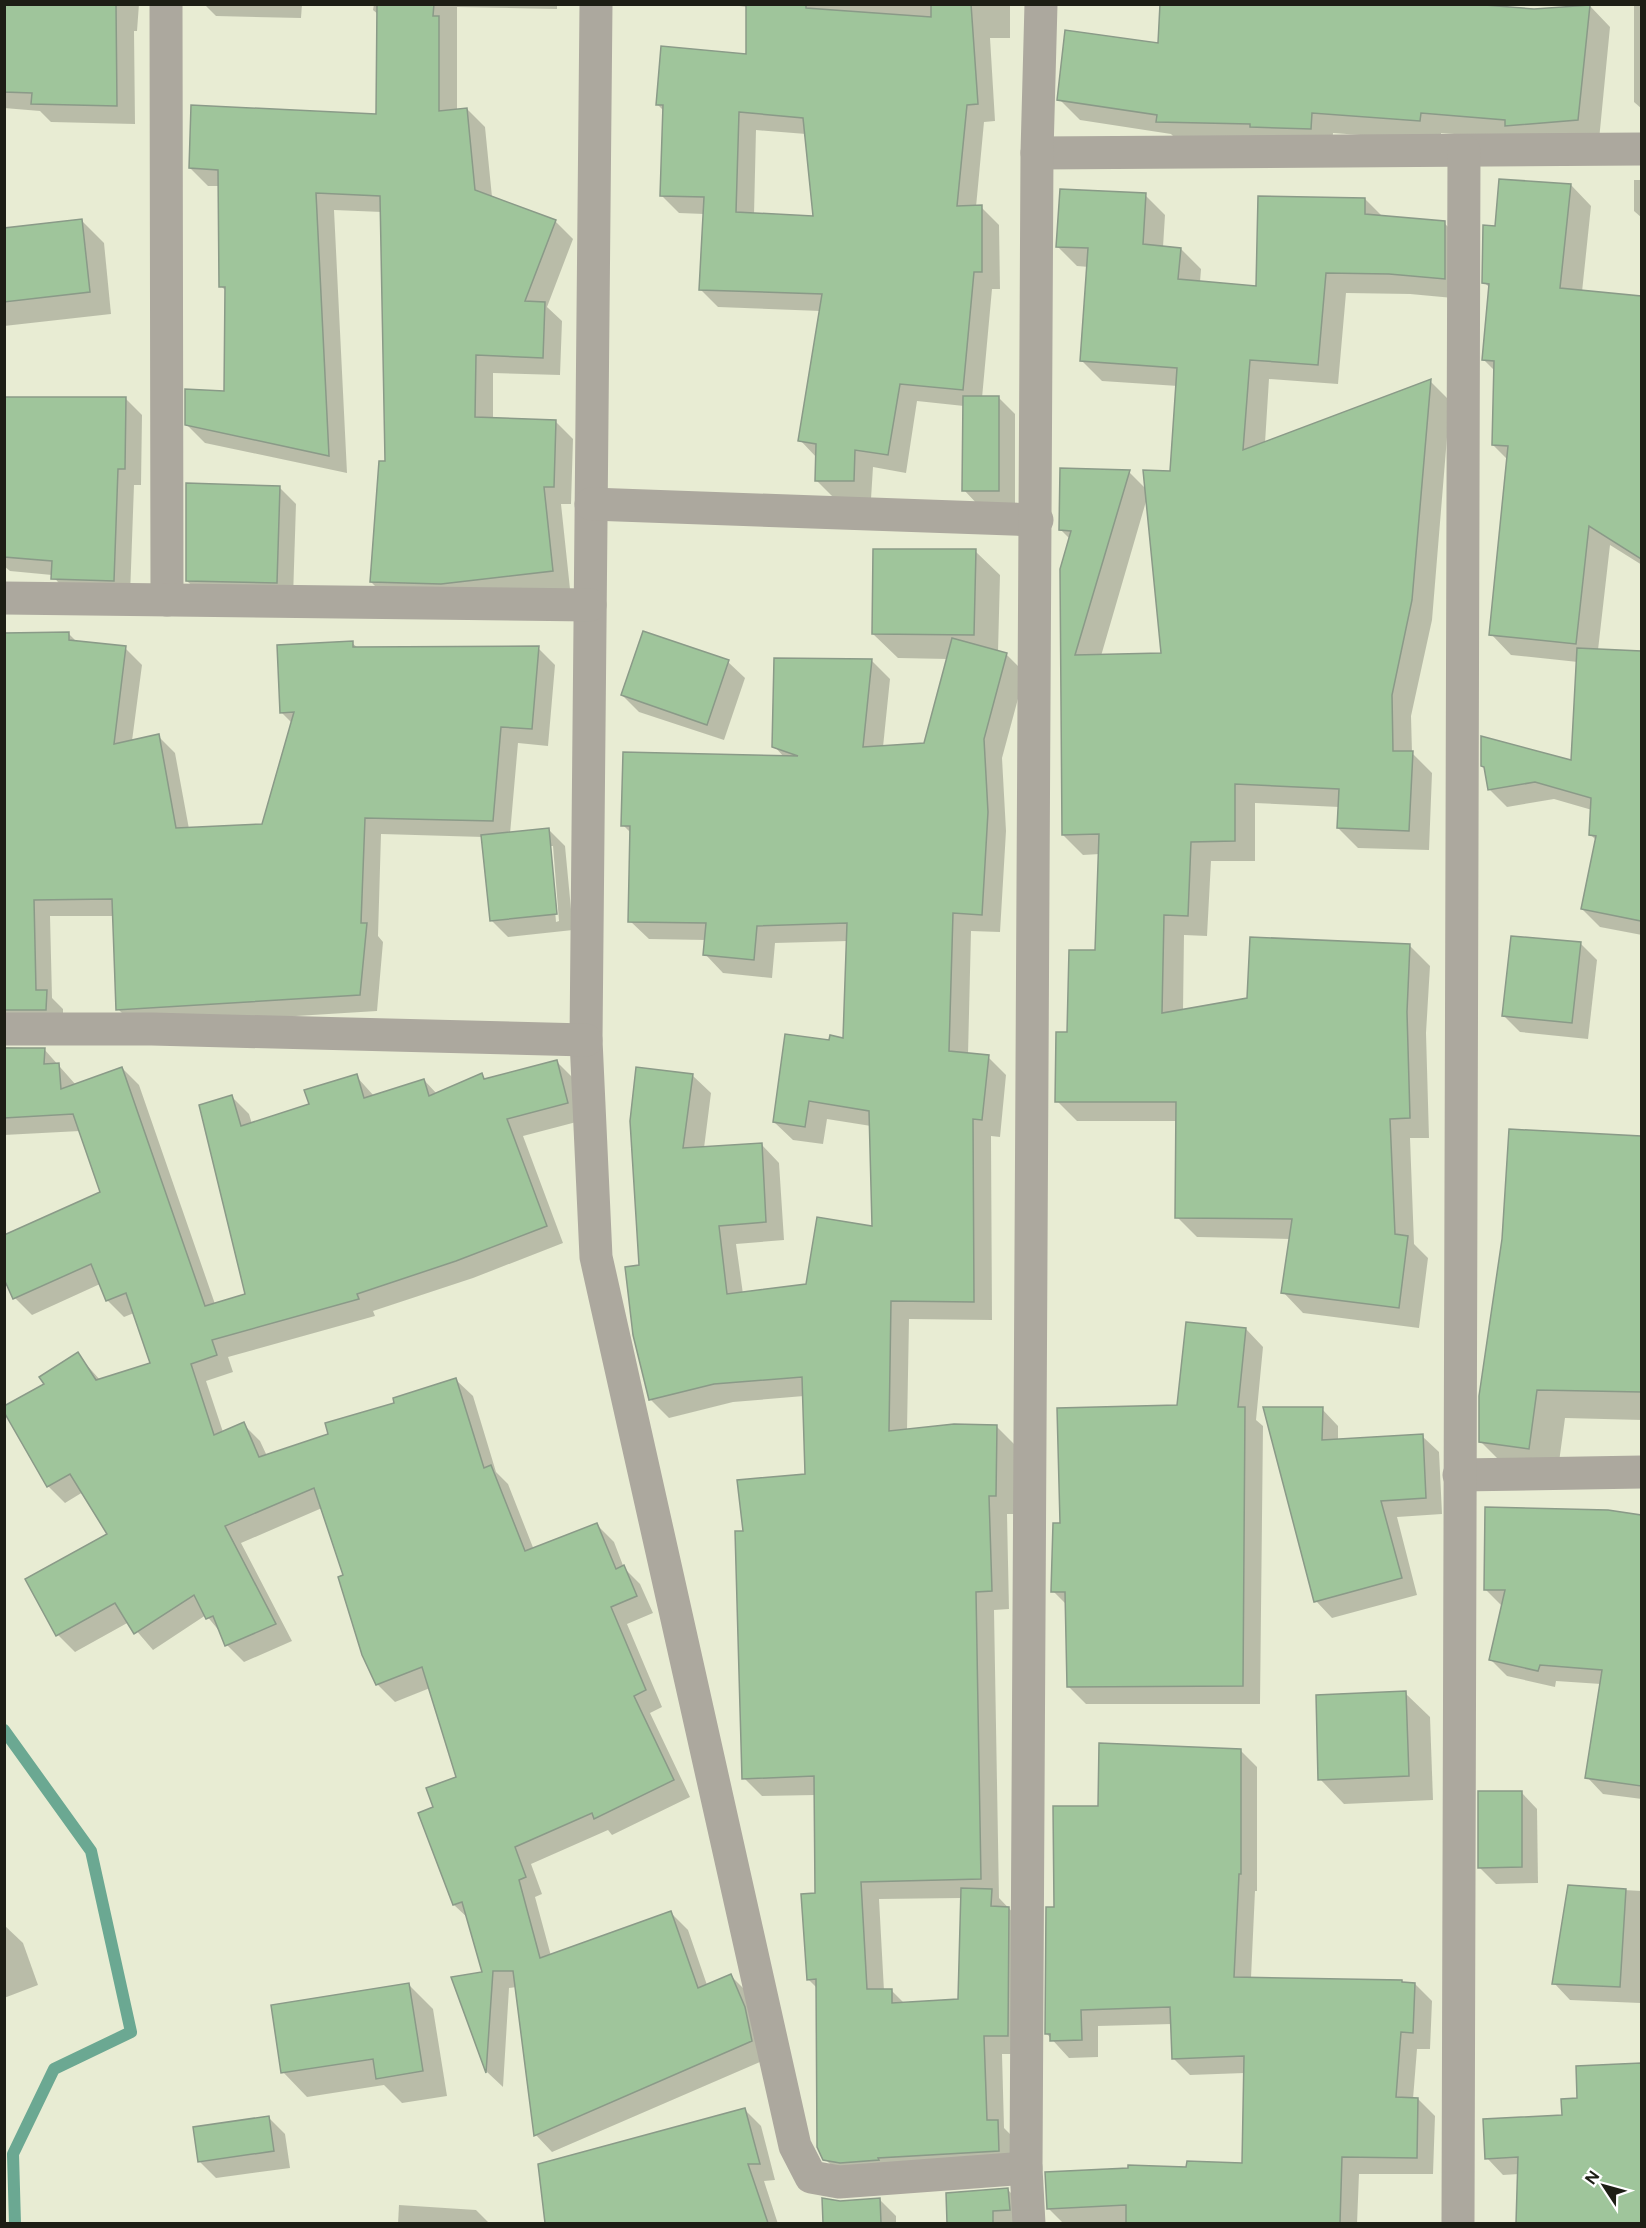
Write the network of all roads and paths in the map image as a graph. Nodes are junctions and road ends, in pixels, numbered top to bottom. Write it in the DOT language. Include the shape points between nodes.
graph roads {
  1 [pos="166,4"];
  2 [pos="596,4"];
  3 [pos="1041,4"];
  4 [pos="1641,149"];
  5 [pos="1464,151"];
  6 [pos="1038,153"];
  7 [pos="591,504"];
  8 [pos="1037,520"];
  9 [pos="4,598"];
  10 [pos="167,600"];
  11 [pos="590,605"];
  12 [pos="4,1029"];
  13 [pos="586,1040"];
  14 [pos="1641,1473"];
  15 [pos="1459,1474"];
  16 [pos="1026,2168"];
  17 [pos="1029,2223"];
  18 [pos="1458,2223"];
  1 -- 10 [label="street"];
  2 -- 7 [label="street"];
  3 -- 6 [label="street"];
  4 -- 5 [label="street"];
  5 -- 6 [label="street"];
  5 -- 15 [label="street"];
  6 -- 8 [label="street"];
  7 -- 8 [label="street"];
  7 -- 11 [label="street"];
  8 -- 16 [label="street"];
  9 -- 10 [label="street"];
  10 -- 11 [label="street"];
  11 -- 13 [label="street"];
  12 -- 13 [label="street"];
  13 -- 16 [label="street" via="596,1257 795,2146 811,2177 839,2182"];
  14 -- 15 [label="street"];
  15 -- 18 [label="street"];
  16 -- 17 [label="street"];
}
